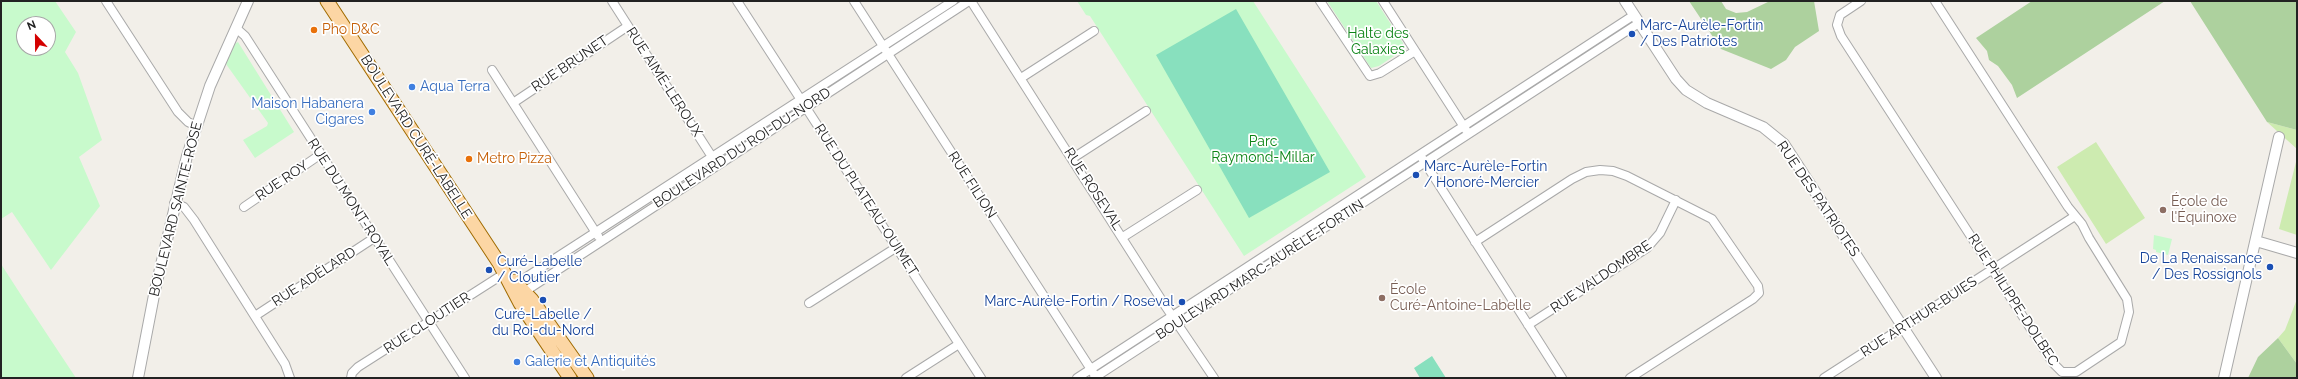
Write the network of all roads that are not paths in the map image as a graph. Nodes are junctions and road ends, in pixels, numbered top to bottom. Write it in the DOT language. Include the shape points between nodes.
graph roads {
  1 [pos="106,1"];
  2 [pos="248,1"];
  3 [pos="612,1"];
  4 [pos="737,1"];
  5 [pos="854,1"];
  6 [pos="953,1"];
  7 [pos="970,1"];
  8 [pos="1320,1"];
  9 [pos="1383,1"];
  10 [pos="1625,1"];
  11 [pos="1861,1"];
  12 [pos="1935,1"];
  13 [pos="329,2"];
  14 [pos="1636,19"];
  15 [pos="628,26"];
  16 [pos="236,28"];
  17 [pos="1094,31"];
  18 [pos="883,46"];
  19 [pos="1415,51"];
  20 [pos="888,54"];
  21 [pos="492,70"];
  22 [pos="1022,78"];
  23 [pos="801,99"];
  24 [pos="513,102"];
  25 [pos="805,106"];
  26 [pos="1146,111"];
  27 [pos="1464,125"];
  28 [pos="196,126"];
  29 [pos="1469,134"];
  30 [pos="2279,137"];
  31 [pos="321,154"];
  32 [pos="1419,154"];
  33 [pos="1073,158"];
  34 [pos="715,160"];
  35 [pos="1425,162"];
  36 [pos="1197,190"];
  37 [pos="1676,200"];
  38 [pos="174,203"];
  39 [pos="244,207"];
  40 [pos="2075,216"];
  41 [pos="596,232"];
  42 [pos="1123,237"];
  43 [pos="374,238"];
  44 [pos="601,240"];
  45 [pos="2256,241"];
  46 [pos="1474,242"];
  47 [pos="897,247"];
  48 [pos="2297,252"];
  49 [pos="1992,270"];
  50 [pos="505,273"];
  51 [pos="518,290"];
  52 [pos="810,303"];
  53 [pos="1174,315"];
  54 [pos="254,316"];
  55 [pos="428,322"];
  56 [pos="1179,323"];
  57 [pos="1528,325"];
  58 [pos="1902,328"];
  59 [pos="959,344"];
  60 [pos="1091,369"];
  61 [pos="351,376"];
  62 [pos="138,378"];
  63 [pos="290,378"];
  64 [pos="465,378"];
  65 [pos="570,378"];
  66 [pos="587,378"];
  67 [pos="906,378"];
  68 [pos="981,378"];
  69 [pos="1078,378"];
  70 [pos="1095,378"];
  71 [pos="1214,378"];
  72 [pos="1562,378"];
  73 [pos="1630,378"];
  74 [pos="1824,378"];
  75 [pos="1936,378"];
  76 [pos="2224,378"];
  1 -- 28 [label="street" via="178,112"];
  2 -- 16 [label="street, BOULEVARD SAINTE-ROSE"];
  3 -- 15 [label="street, RUE AIMÉ-LEROUX"];
  4 -- 23 [label="street, RUE DU PLATEAU-OUIMET"];
  5 -- 18 [label="street, RUE FILION"];
  6 -- 18 [label="street, BOULEVARD DU ROI-DU-NORD"];
  7 -- 20 [label="street, BOULEVARD DU ROI-DU-NORD"];
  7 -- 22 [label="street, RUE ROSEVAL"];
  8 -- 19 [label="street" via="1370,76 1380,73"];
  9 -- 19 [label="street"];
  10 -- 14 [label="street, RUE DES PATRIOTES"];
  11 -- 49 [label="street, RUE PHILIPPE-DOLBEC" via="1840,15 1837,22 1839,33"];
  12 -- 40 [label="street, RUE PHILIPPE-DOLBEC"];
  13 -- 50 [label="main road, BOULEVARD CURÉ-LABELLE"];
  14 -- 27 [label="street, BOULEVARD MARC-AURÈLE-FORTIN"];
  14 -- 29 [label="street, BOULEVARD MARC-AURÈLE-FORTIN"];
  14 -- 58 [label="street, RUE DES PATRIOTES" via="1686,90 1720,109 1763,127 1784,144"];
  15 -- 24 [label="street, RUE BRUNET"];
  15 -- 34 [label="street, RUE AIMÉ-LEROUX"];
  16 -- 28 [label="street, BOULEVARD SAINTE-ROSE"];
  16 -- 31 [label="street, RUE DU MONT-ROYAL" via="242,32"];
  17 -- 22 [label="street"];
  18 -- 20 [label="street, RUE FILION"];
  18 -- 23 [label="street, BOULEVARD DU ROI-DU-NORD"];
  19 -- 27 [label="street"];
  20 -- 25 [label="street, BOULEVARD DU ROI-DU-NORD"];
  20 -- 60 [label="street, RUE FILION"];
  21 -- 24 [label="street"];
  22 -- 33 [label="street, RUE ROSEVAL"];
  23 -- 25 [label="street, RUE DU PLATEAU-OUIMET"];
  23 -- 34 [label="street, BOULEVARD DU ROI-DU-NORD"];
  24 -- 41 [label="street"];
  25 -- 34 [label="street, BOULEVARD DU ROI-DU-NORD"];
  25 -- 47 [label="street, RUE DU PLATEAU-OUIMET"];
  26 -- 33 [label="street"];
  27 -- 29 [label="street"];
  27 -- 32 [label="street, BOULEVARD MARC-AURÈLE-FORTIN"];
  28 -- 38 [label="street, BOULEVARD SAINTE-ROSE"];
  29 -- 35 [label="street, BOULEVARD MARC-AURÈLE-FORTIN"];
  30 -- 45 [label="street"];
  31 -- 39 [label="street, RUE ROY"];
  31 -- 43 [label="street, RUE DU MONT-ROYAL"];
  32 -- 35 [label="street"];
  32 -- 53 [label="street, BOULEVARD MARC-AURÈLE-FORTIN"];
  33 -- 42 [label="street, RUE ROSEVAL"];
  34 -- 41 [label="street, BOULEVARD DU ROI-DU-NORD"];
  34 -- 44 [label="street, BOULEVARD DU ROI-DU-NORD"];
  35 -- 46 [label="street"];
  35 -- 56 [label="street, BOULEVARD MARC-AURÈLE-FORTIN"];
  36 -- 42 [label="street"];
  37 -- 46 [label="street" via="1617,173 1604,170 1590,171 1572,179"];
  37 -- 57 [label="street, RUE VALDOMBRE" via="1660,233 1647,248"];
  37 -- 73 [label="street" via="1705,214 1717,224 1759,291 1753,299"];
  38 -- 54 [label="street" via="188,212"];
  38 -- 62 [label="street, BOULEVARD SAINTE-ROSE" via="154,290"];
  40 -- 49 [label="street, RUE ARTHUR-BUIES"];
  40 -- 49 [label="street, RUE PHILIPPE-DOLBEC" via="2126,296 2129,309 2121,342 2082,369 2069,373 2057,369"];
  41 -- 44 [label="street"];
  41 -- 51 [label="street, BOULEVARD DU ROI-DU-NORD"];
  42 -- 53 [label="street, RUE ROSEVAL" via="1166,307"];
  43 -- 54 [label="street, RUE ADÉLARD"];
  43 -- 55 [label="street, RUE DU MONT-ROYAL"];
  44 -- 51 [label="street, BOULEVARD DU ROI-DU-NORD"];
  45 -- 48 [label="street"];
  45 -- 76 [label="street"];
  46 -- 57 [label="street"];
  47 -- 52 [label="street"];
  47 -- 59 [label="street, RUE DU PLATEAU-OUIMET"];
  49 -- 58 [label="street, RUE ARTHUR-BUIES"];
  50 -- 51 [label="main road, BOULEVARD CURÉ-LABELLE"];
  50 -- 55 [label="street, RUE CLOUTIER"];
  51 -- 65 [label="main road, BOULEVARD CURÉ-LABELLE"];
  51 -- 66 [label="main road, BOULEVARD CURÉ-LABELLE" via="532,300"];
  53 -- 56 [label="street, RUE ROSEVAL"];
  53 -- 60 [label="street, BOULEVARD MARC-AURÈLE-FORTIN"];
  54 -- 63 [label="street" via="287,368"];
  55 -- 61 [label="street, RUE CLOUTIER" via="358,367"];
  55 -- 64 [label="street, RUE DU MONT-ROYAL"];
  56 -- 70 [label="street, BOULEVARD MARC-AURÈLE-FORTIN"];
  56 -- 71 [label="street, RUE ROSEVAL"];
  57 -- 72 [label="street"];
  58 -- 74 [label="street, RUE ARTHUR-BUIES"];
  58 -- 75 [label="street, RUE DES PATRIOTES"];
  59 -- 67 [label="street"];
  59 -- 68 [label="street, RUE DU PLATEAU-OUIMET"];
  60 -- 69 [label="street, BOULEVARD MARC-AURÈLE-FORTIN"];
  60 -- 70 [label="street, BOULEVARD MARC-AURÈLE-FORTIN"];
}
